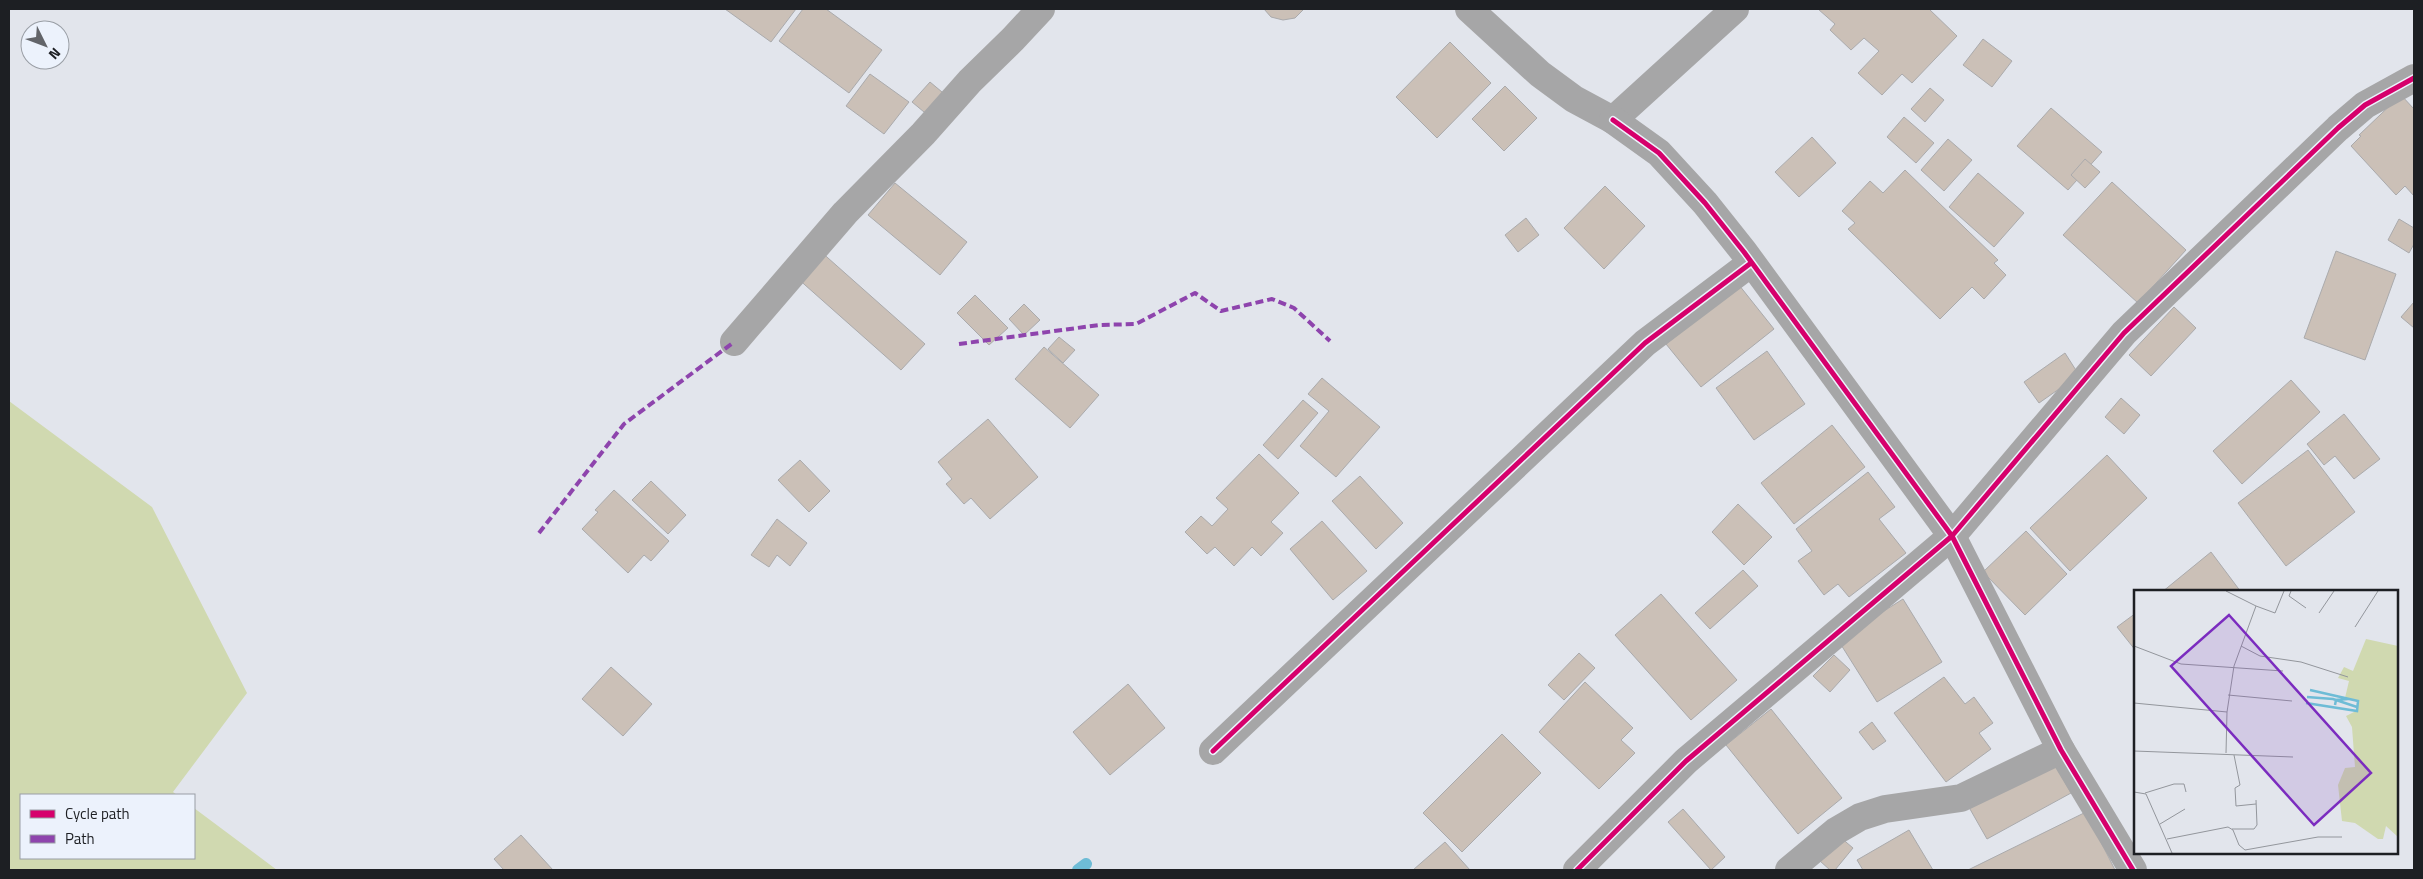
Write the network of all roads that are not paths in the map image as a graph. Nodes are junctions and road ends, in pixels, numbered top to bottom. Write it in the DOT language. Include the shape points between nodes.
graph roads {
  1 [pos="1041,9"];
  2 [pos="1469,9"];
  3 [pos="1735,9"];
  4 [pos="2414,78"];
  5 [pos="1613,120"];
  6 [pos="1751,263"];
  7 [pos="734,342"];
  8 [pos="1952,536"];
  9 [pos="2061,750"];
  10 [pos="1213,751"];
  11 [pos="1577,870"];
  12 [pos="1789,870"];
  13 [pos="2133,870"];
  1 -- 7 [label="street" via="845,212"];
  2 -- 5 [label="street" via="1540,74 1574,99"];
  3 -- 5 [label="street"];
  4 -- 8 [label="street" via="2358,111 2124,333"];
  5 -- 6 [label="street" via="1659,152 1706,203"];
  6 -- 8 [label="street"];
  6 -- 10 [label="street" via="1645,342"];
  8 -- 9 [label="street"];
  8 -- 11 [label="street" via="1686,761"];
  9 -- 12 [label="street" via="1961,798 1885,809 1860,817 1836,831"];
  9 -- 13 [label="street"];
}
